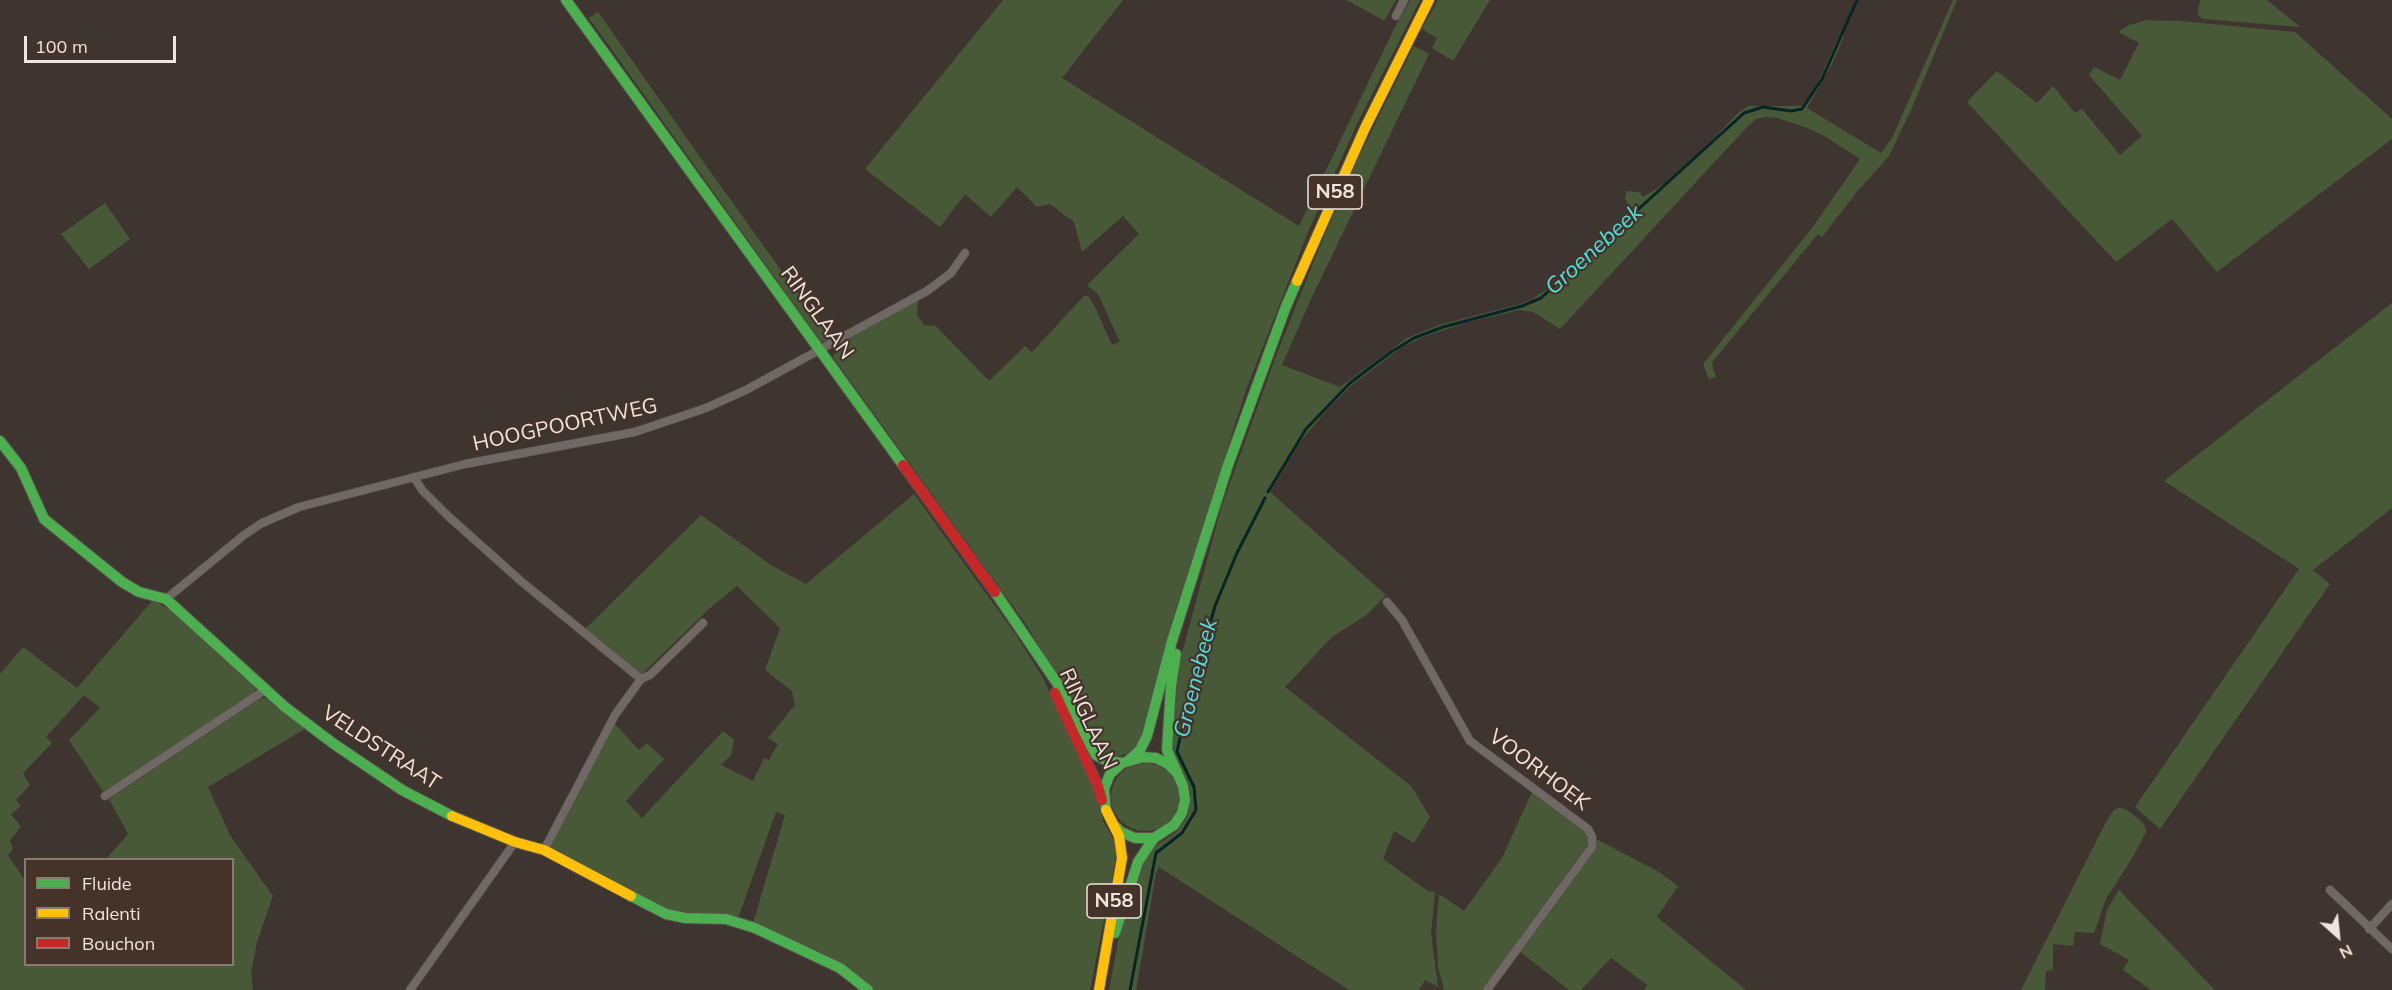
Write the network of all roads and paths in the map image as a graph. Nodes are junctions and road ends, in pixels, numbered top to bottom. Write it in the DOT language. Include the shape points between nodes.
graph roads {
  1 [pos="566,0"];
  2 [pos="1404,0"];
  3 [pos="1429,0"];
  4 [pos="1396,16"];
  5 [pos="965,253"];
  6 [pos="820,350"];
  7 [pos="0,441"];
  8 [pos="414,477"];
  9 [pos="166,599"];
  10 [pos="1387,602"];
  11 [pos="1182,615"];
  12 [pos="703,623"];
  13 [pos="1035,649"];
  14 [pos="641,679"];
  15 [pos="266,690"];
  16 [pos="1126,761"];
  17 [pos="1177,773"];
  18 [pos="105,796"];
  19 [pos="1104,806"];
  20 [pos="1111,822"];
  21 [pos="1155,838"];
  22 [pos="515,842"];
  23 [pos="544,850"];
  24 [pos="2330,890"];
  25 [pos="2392,904"];
  26 [pos="2369,929"];
  27 [pos="2392,949"];
  28 [pos="1100,986"];
  29 [pos="410,990"];
  30 [pos="868,990"];
  31 [pos="1486,990"];
  1 -- 6 [label="main road, RINGLAAN"];
  2 -- 4 [label="street"];
  3 -- 11 [label="main road, N58" via="1365,128 1285,309 1228,465"];
  5 -- 6 [label="street, HOOGPOORTWEG" via="951,273 927,291"];
  6 -- 8 [label="street, HOOGPOORTWEG" via="746,390 667,423"];
  6 -- 13 [label="main road, RINGLAAN"];
  7 -- 9 [label="main road, VELDSTRAAT" via="21,468 44,519 122,582 139,592"];
  8 -- 9 [label="street, HOOGPOORTWEG" via="310,503 262,523"];
  8 -- 14 [label="street" via="448,516 522,582"];
  9 -- 15 [label="main road, VELDSTRAAT"];
  10 -- 31 [label="street, VOORHOEK" via="1402,620 1470,741 1588,829 1592,837 1592,847"];
  11 -- 16 [label="main road, N58" via="1147,736 1140,750"];
  11 -- 17 [label="main road, N58" via="1168,718 1168,754"];
  12 -- 14 [label="street" via="650,675"];
  13 -- 16 [label="main road, RINGLAAN" via="1096,755 1107,761"];
  13 -- 19 [label="main road, RINGLAAN"];
  14 -- 23 [label="street" via="615,715"];
  15 -- 18 [label="street"];
  15 -- 22 [label="main road, VELDSTRAAT" via="334,744 402,790"];
  16 -- 17 [label="main road" via="1156,758"];
  16 -- 19 [label="main road" via="1110,774 1104,789"];
  17 -- 21 [label="main road" via="1185,800 1182,813 1174,825"];
  19 -- 20 [label="main road"];
  20 -- 21 [label="main road" via="1135,838"];
  20 -- 28 [label="main road, N58" via="1121,842 1122,858"];
  21 -- 28 [label="main road, N58" via="1138,862"];
  22 -- 23 [label="main road, VELDSTRAAT"];
  22 -- 29 [label="street"];
  23 -- 30 [label="main road, VELDSTRAAT" via="666,914 726,919 755,928 833,964"];
  24 -- 26 [label="street"];
  25 -- 26 [label="street"];
  26 -- 27 [label="street"];
}
